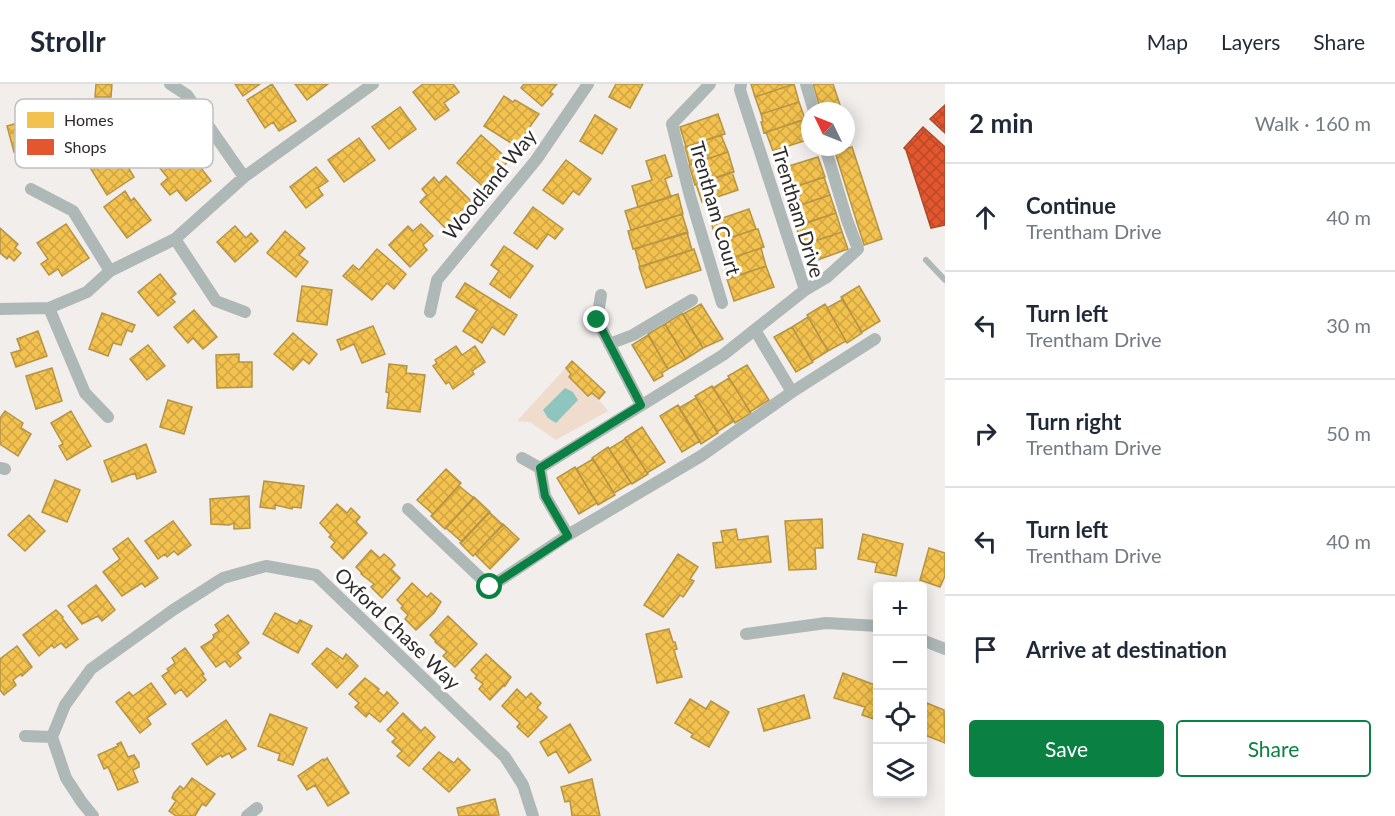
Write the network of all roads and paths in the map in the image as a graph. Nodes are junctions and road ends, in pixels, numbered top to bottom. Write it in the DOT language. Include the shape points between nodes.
graph roads {
  1 [pos="170,84"];
  2 [pos="373,84"];
  3 [pos="588,84"];
  4 [pos="710,84"];
  5 [pos="741,84"];
  6 [pos="806,84"];
  7 [pos="190,99"];
  8 [pos="811,102"];
  9 [pos="213,132"];
  10 [pos="828,156"];
  11 [pos="244,177"];
  12 [pos="31,189"];
  13 [pos="175,238"];
  14 [pos="926,260"];
  15 [pos="110,271"];
  16 [pos="945,280"];
  17 [pos="805,290"];
  18 [pos="601,295"];
  19 [pos="692,300"];
  20 [pos="723,303"];
  21 [pos="50,308"];
  22 [pos="0,309"];
  23 [pos="245,312"];
  24 [pos="430,312"];
  25 [pos="754,330"];
  26 [pos="875,339"];
  27 [pos="609,344"];
  28 [pos="792,392"];
  29 [pos="641,405"];
  30 [pos="108,417"];
  31 [pos="522,458"];
  32 [pos="540,468"];
  33 [pos="408,509"];
  34 [pos="568,536"];
  35 [pos="873,626"];
  36 [pos="746,634"];
  37 [pos="927,642"];
  38 [pos="945,649"];
  39 [pos="25,736"];
  40 [pos="52,737"];
  41 [pos="93,816"];
  42 [pos="533,816"];
  1 -- 7 [label="street"];
  2 -- 11 [label="street"];
  3 -- 24 [label="street, Woodland Way" via="536,160 437,280"];
  4 -- 20 [label="street, Trentham Court" via="672,124"];
  5 -- 17 [label="street, Trentham Drive"];
  6 -- 8 [label="street"];
  9 -- 11 [label="street"];
  10 -- 17 [label="street" via="858,249 827,277"];
  11 -- 13 [label="street"];
  12 -- 15 [label="street" via="73,211"];
  13 -- 15 [label="street"];
  13 -- 23 [label="street" via="216,301"];
  14 -- 16 [label="lane"];
  15 -- 21 [label="street" via="87,292"];
  17 -- 25 [label="street, Trentham Drive"];
  18 -- 27 [label="street" via="597,320"];
  19 -- 27 [label="street" via="633,335"];
  21 -- 22 [label="street"];
  21 -- 30 [label="street" via="85,393"];
  25 -- 28 [label="street"];
  25 -- 29 [label="street, Trentham Drive" via="723,355"];
  26 -- 28 [label="street"];
  27 -- 29 [label="street"];
  28 -- 34 [label="street" via="701,456"];
  29 -- 32 [label="street, Trentham Drive"];
  31 -- 32 [label="street"];
  32 -- 34 [label="street" via="545,496"];
  33 -- 34 [label="street" via="490,587"];
  35 -- 36 [label="street" via="826,623"];
  37 -- 38 [label="street"];
  39 -- 40 [label="street"];
  40 -- 41 [label="street" via="66,778"];
  40 -- 42 [label="street, Oxford Chase Way" via="65,705 91,669 223,578 266,566 316,575 504,757 523,785"];
}
